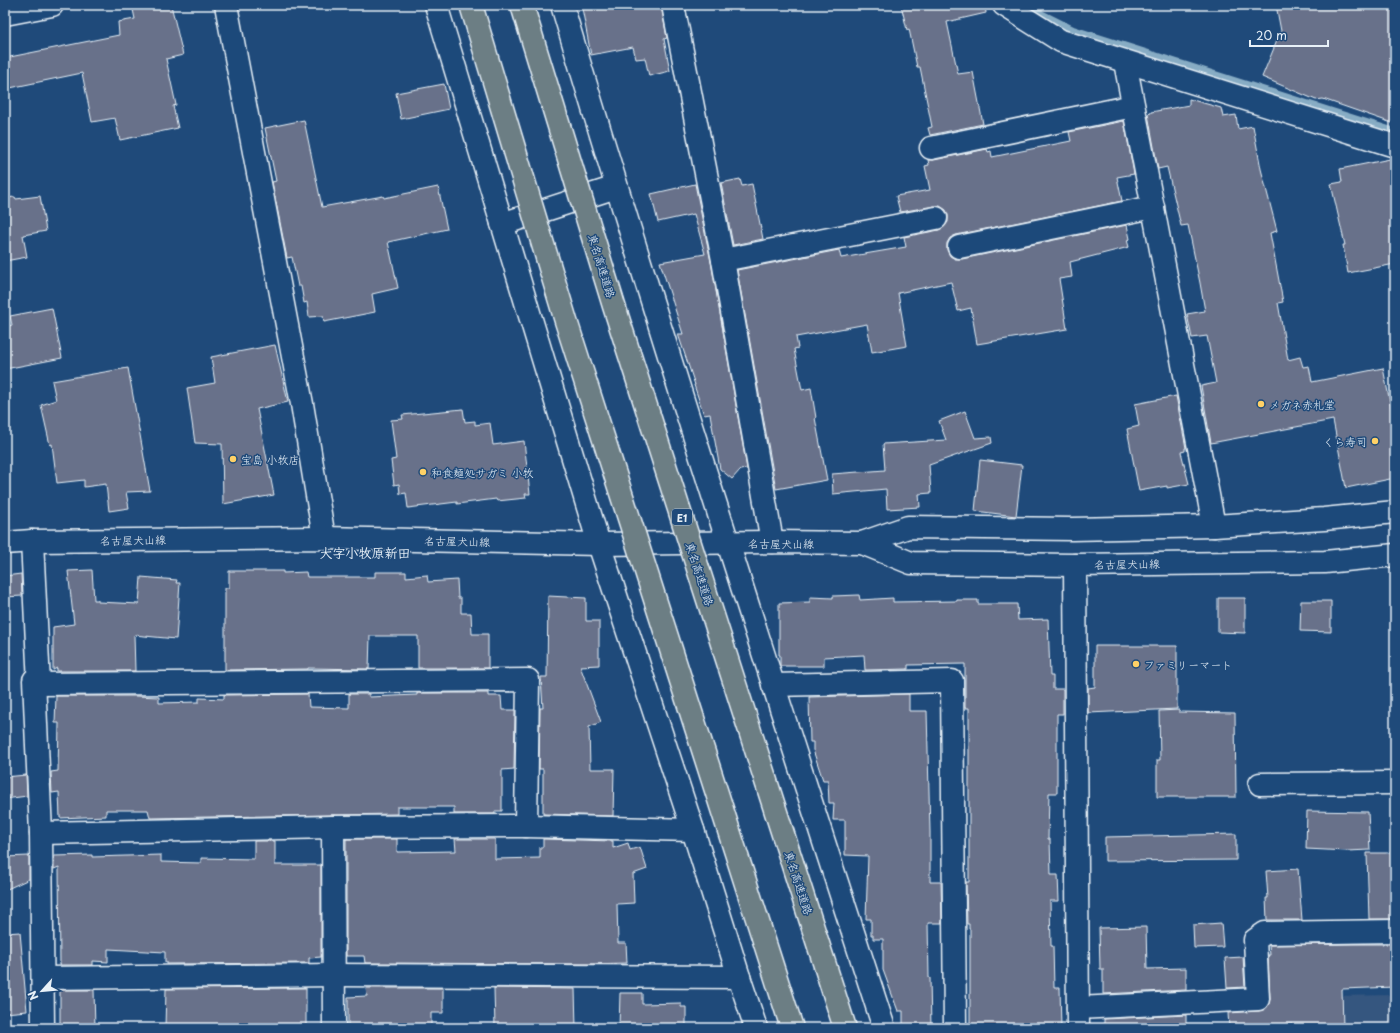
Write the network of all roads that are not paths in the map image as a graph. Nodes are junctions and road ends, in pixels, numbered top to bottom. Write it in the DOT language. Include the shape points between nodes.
graph roads {
  1 [pos="52,5"];
  2 [pos="226,5"];
  3 [pos="436,5"];
  4 [pos="472,5"];
  5 [pos="522,5"];
  6 [pos="562,5"];
  7 [pos="673,5"];
  8 [pos="1004,5"];
  9 [pos="5,14"];
  10 [pos="1125,62"];
  11 [pos="1133,106"];
  12 [pos="1395,146"];
  13 [pos="931,148"];
  14 [pos="616,187"];
  15 [pos="1152,206"];
  16 [pos="936,218"];
  17 [pos="502,224"];
  18 [pos="959,246"];
  19 [pos="722,260"];
  20 [pos="1395,512"];
  21 [pos="1214,526"];
  22 [pos="324,538"];
  23 [pos="32,542"];
  24 [pos="772,542"];
  25 [pos="729,543"];
  26 [pos="5,544"];
  27 [pos="599,544"];
  28 [pos="862,544"];
  29 [pos="1395,555"];
  30 [pos="1075,565"];
  31 [pos="39,684"];
  32 [pos="773,685"];
  33 [pos="1395,783"];
  34 [pos="1260,784"];
  35 [pos="526,826"];
  36 [pos="333,827"];
  37 [pos="693,830"];
  38 [pos="41,833"];
  39 [pos="1395,931"];
  40 [pos="334,975"];
  41 [pos="739,976"];
  42 [pos="43,978"];
  43 [pos="1078,1018"];
  44 [pos="43,1028"];
  45 [pos="334,1028"];
  46 [pos="756,1028"];
  47 [pos="792,1028"];
  48 [pos="845,1028"];
  49 [pos="884,1028"];
  50 [pos="955,1028"];
  1 -- 9 [label="street"];
  2 -- 22 [label="street" via="301,397"];
  3 -- 17 [label="street"];
  4 -- 47 [label="highway, bridge" via="566,321"];
  5 -- 48 [label="highway, 東名高速道路 / E1, bridge" via="616,314"];
  6 -- 14 [label="street"];
  7 -- 19 [label="street"];
  8 -- 10 [label="street" via="1061,41"];
  10 -- 11 [label="street"];
  10 -- 12 [label="street"];
  11 -- 13 [label="street"];
  11 -- 15 [label="street"];
  14 -- 17 [label="street"];
  14 -- 25 [label="street"];
  15 -- 18 [label="street"];
  15 -- 21 [label="street"];
  16 -- 19 [label="street"];
  17 -- 27 [label="street"];
  19 -- 24 [label="street"];
  20 -- 21 [label="street, 名古屋犬山線"];
  21 -- 28 [label="street, 名古屋犬山線" via="1072,529 908,527"];
  22 -- 23 [label="street, 名古屋犬山線"];
  22 -- 27 [label="street, 名古屋犬山線"];
  23 -- 26 [label="street, 名古屋犬山線"];
  23 -- 31 [label="street"];
  24 -- 25 [label="street, 名古屋犬山線"];
  24 -- 28 [label="street, 名古屋犬山線"];
  25 -- 27 [label="street, 名古屋犬山線"];
  25 -- 32 [label="street"];
  27 -- 37 [label="street"];
  28 -- 30 [label="street, 名古屋犬山線" via="911,563"];
  29 -- 30 [label="street, 名古屋犬山線" via="1325,562"];
  30 -- 43 [label="street"];
  31 -- 35 [label="street" via="528,680"];
  31 -- 38 [label="street" via="34,680"];
  32 -- 49 [label="street"];
  32 -- 50 [label="street" via="952,681"];
  33 -- 34 [label="street"];
  35 -- 36 [label="street"];
  35 -- 37 [label="street"];
  36 -- 38 [label="street"];
  36 -- 40 [label="street"];
  37 -- 41 [label="street"];
  38 -- 42 [label="street"];
  39 -- 43 [label="street" via="1265,933 1255,940 1258,999"];
  40 -- 41 [label="street"];
  40 -- 42 [label="street"];
  40 -- 45 [label="street"];
  41 -- 46 [label="street"];
  42 -- 44 [label="street"];
}
